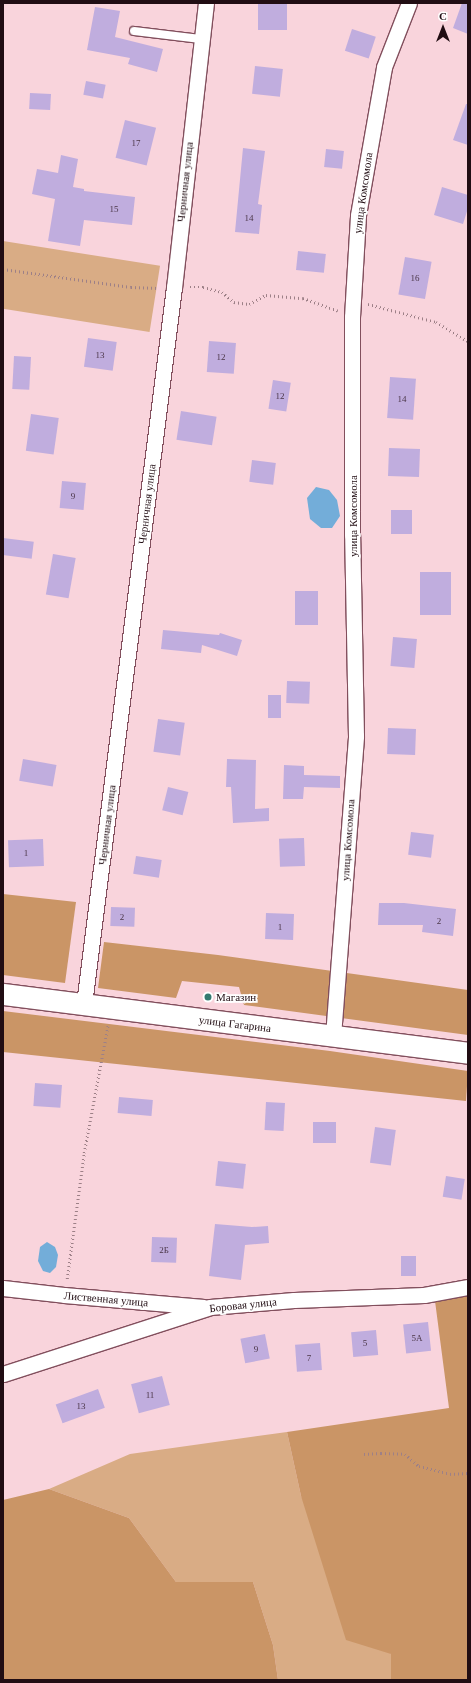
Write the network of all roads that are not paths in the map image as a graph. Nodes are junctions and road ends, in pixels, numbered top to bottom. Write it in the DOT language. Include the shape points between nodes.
graph roads {
  1 [pos="206,3"];
  2 [pos="409,3"];
  3 [pos="134,31"];
  4 [pos="201,39"];
  5 [pos="3,994"];
  6 [pos="84,1004"];
  7 [pos="333,1036"];
  8 [pos="468,1053"];
  9 [pos="3,1288"];
  10 [pos="468,1288"];
  11 [pos="210,1307"];
  12 [pos="3,1374"];
  1 -- 4 [label="street, Черничная улица"];
  2 -- 7 [label="street, улица Комсомола" via="384,67 358,215 352,300 352,535 356,736"];
  3 -- 4 [label="lane"];
  4 -- 6 [label="street, Черничная улица" via="173,296"];
  5 -- 6 [label="main road, улица Гагарина"];
  6 -- 7 [label="main road, улица Гагарина"];
  7 -- 8 [label="main road, улица Гагарина"];
  9 -- 11 [label="street, Лиственная улица"];
  10 -- 11 [label="street, Боровая улица" via="424,1295 294,1300"];
  11 -- 12 [label="street, Боровая улица"];
}
